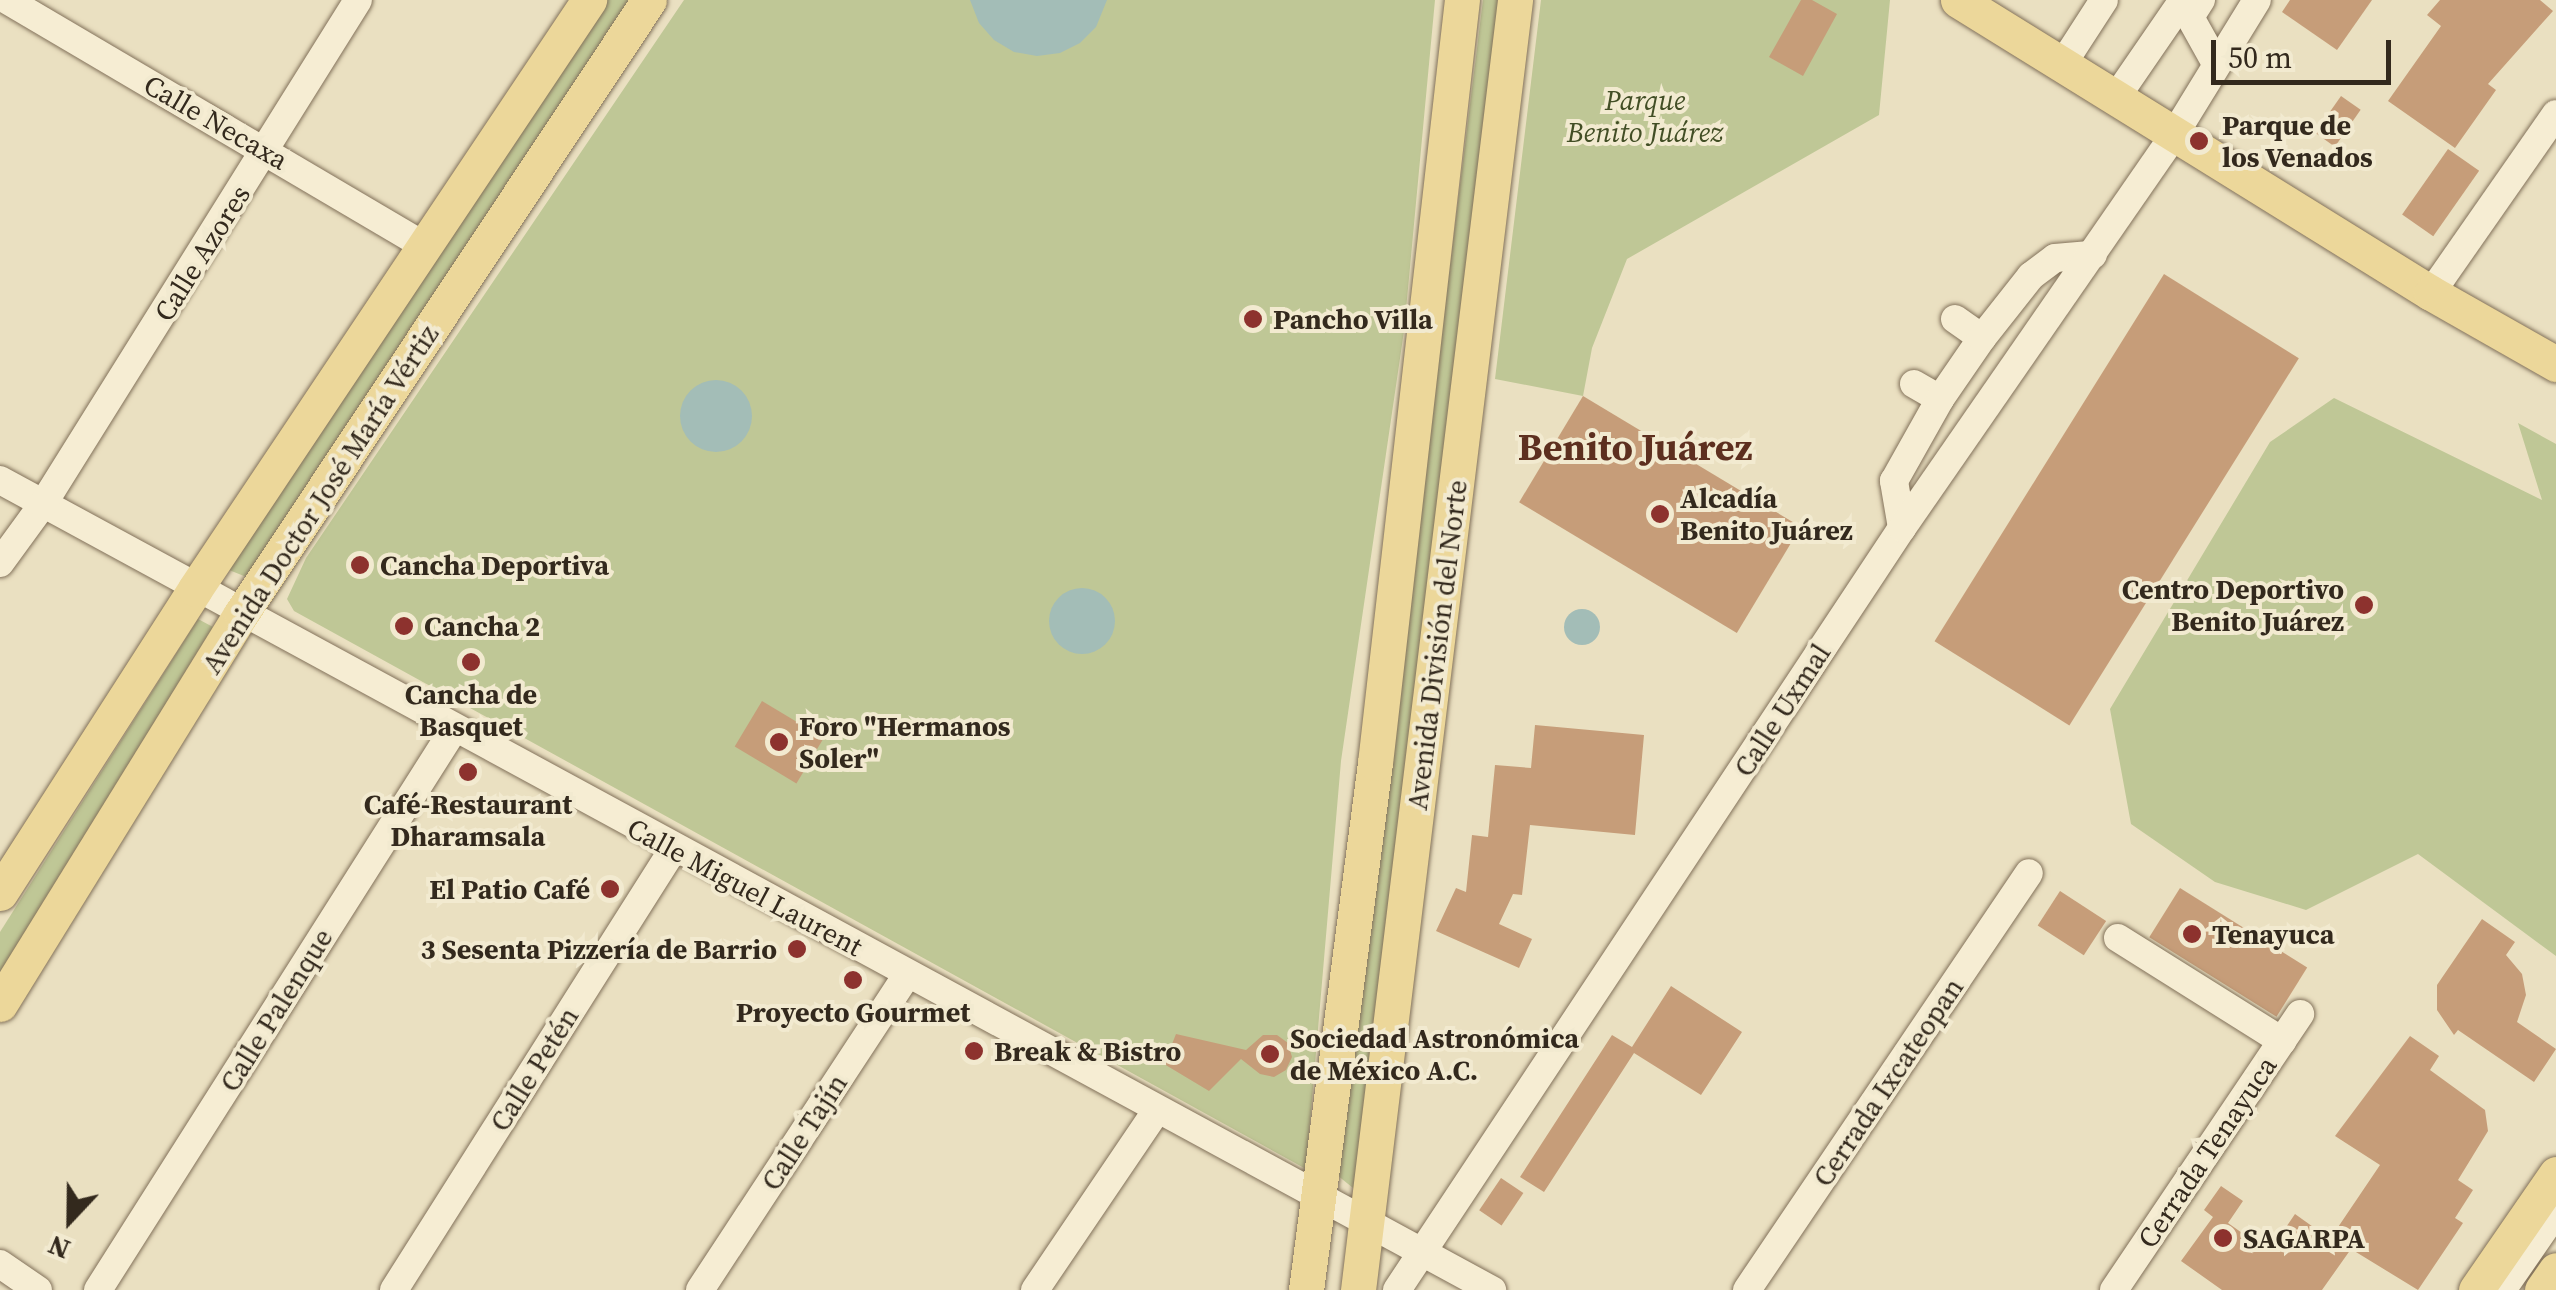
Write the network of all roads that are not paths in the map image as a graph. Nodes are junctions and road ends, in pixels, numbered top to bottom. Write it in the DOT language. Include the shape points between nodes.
graph roads {
  1 [pos="7,0"];
  2 [pos="358,0"];
  3 [pos="589,0"];
  4 [pos="649,0"];
  5 [pos="1462,0"];
  6 [pos="1516,0"];
  7 [pos="1958,0"];
  8 [pos="2104,0"];
  9 [pos="2258,0"];
  10 [pos="2187,8"];
  11 [pos="2215,62"];
  12 [pos="2062,65"];
  13 [pos="2116,99"];
  14 [pos="2556,114"];
  15 [pos="2174,135"];
  16 [pos="267,151"];
  17 [pos="424,246"];
  18 [pos="2092,255"];
  19 [pos="2431,293"];
  20 [pos="1956,319"];
  21 [pos="1982,338"];
  22 [pos="2556,364"];
  23 [pos="1914,384"];
  24 [pos="1940,399"];
  25 [pos="0,480"];
  26 [pos="42,504"];
  27 [pos="1902,528"];
  28 [pos="0,563"];
  29 [pos="195,589"];
  30 [pos="242,614"];
  31 [pos="454,730"];
  32 [pos="674,848"];
  33 [pos="2029,873"];
  34 [pos="0,893"];
  35 [pos="2118,938"];
  36 [pos="907,975"];
  37 [pos="0,1004"];
  38 [pos="2300,1014"];
  39 [pos="2282,1042"];
  40 [pos="1157,1110"];
  41 [pos="2556,1174"];
  42 [pos="1320,1200"];
  43 [pos="2556,1212"];
  44 [pos="1368,1223"];
  45 [pos="1422,1253"];
  46 [pos="0,1264"];
  47 [pos="2556,1270"];
  48 [pos="38,1290"];
  49 [pos="98,1290"];
  50 [pos="394,1290"];
  51 [pos="700,1290"];
  52 [pos="1035,1290"];
  53 [pos="1306,1290"];
  54 [pos="1358,1290"];
  55 [pos="1397,1290"];
  56 [pos="1492,1290"];
  57 [pos="1747,1290"];
  58 [pos="2114,1290"];
  59 [pos="2476,1290"];
  60 [pos="2502,1290"];
  61 [pos="2542,1290"];
  1 -- 16 [label="street, Calle Necaxa"];
  2 -- 16 [label="street, Calle Azores"];
  3 -- 17 [label="main road, Avenida Doctor José María Vértiz"];
  4 -- 30 [label="main road, Avenida Doctor José María Vértiz"];
  5 -- 42 [label="main road, Avenida División del Norte"];
  6 -- 44 [label="main road, Avenida División del Norte"];
  7 -- 12 [label="main road"];
  8 -- 12 [label="street"];
  9 -- 11 [label="street, Calle Uxmal"];
  10 -- 11 [label="street"];
  10 -- 13 [label="street"];
  11 -- 15 [label="street, Calle Uxmal"];
  12 -- 13 [label="main road"];
  13 -- 15 [label="main road"];
  14 -- 19 [label="street"];
  15 -- 18 [label="street, Calle Uxmal"];
  15 -- 19 [label="main road"];
  16 -- 17 [label="street, Calle Necaxa"];
  16 -- 26 [label="street, Calle Azores"];
  17 -- 29 [label="main road, Avenida Doctor José María Vértiz"];
  18 -- 21 [label="street" via="2055,258 2030,276"];
  18 -- 27 [label="street, Calle Uxmal"];
  19 -- 22 [label="main road"];
  20 -- 21 [label="street"];
  21 -- 24 [label="street"];
  23 -- 24 [label="street"];
  24 -- 27 [label="street" via="1894,480"];
  25 -- 26 [label="street, Calle Miguel Laurent"];
  26 -- 28 [label="street, Calle Azores"];
  26 -- 29 [label="street, Calle Miguel Laurent"];
  27 -- 45 [label="street, Calle Uxmal"];
  29 -- 30 [label="street, Calle Miguel Laurent"];
  29 -- 34 [label="main road, Avenida Doctor José María Vértiz"];
  30 -- 31 [label="street, Calle Miguel Laurent"];
  30 -- 37 [label="main road, Avenida Doctor José María Vértiz"];
  31 -- 32 [label="street, Calle Miguel Laurent"];
  31 -- 49 [label="street, Calle Palenque"];
  32 -- 36 [label="street, Calle Miguel Laurent"];
  32 -- 50 [label="street, Calle Petén"];
  33 -- 57 [label="street, Cerrada Ixcateopan"];
  35 -- 39 [label="street"];
  36 -- 40 [label="street, Calle Miguel Laurent"];
  36 -- 51 [label="street, Calle Tajín"];
  38 -- 39 [label="street, Cerrada Tenayuca"];
  39 -- 58 [label="street, Cerrada Tenayuca"];
  40 -- 42 [label="street, Calle Miguel Laurent"];
  40 -- 52 [label="street"];
  41 -- 59 [label="main road"];
  42 -- 44 [label="street, Calle Miguel Laurent"];
  42 -- 53 [label="main road, Avenida División del Norte"];
  43 -- 60 [label="street"];
  44 -- 45 [label="street, Calle Miguel Laurent"];
  44 -- 54 [label="main road, Avenida División del Norte"];
  45 -- 55 [label="street, Calle Uxmal"];
  45 -- 56 [label="street, Calle Miguel Laurent"];
  46 -- 48 [label="street"];
  47 -- 61 [label="main road"];
}
